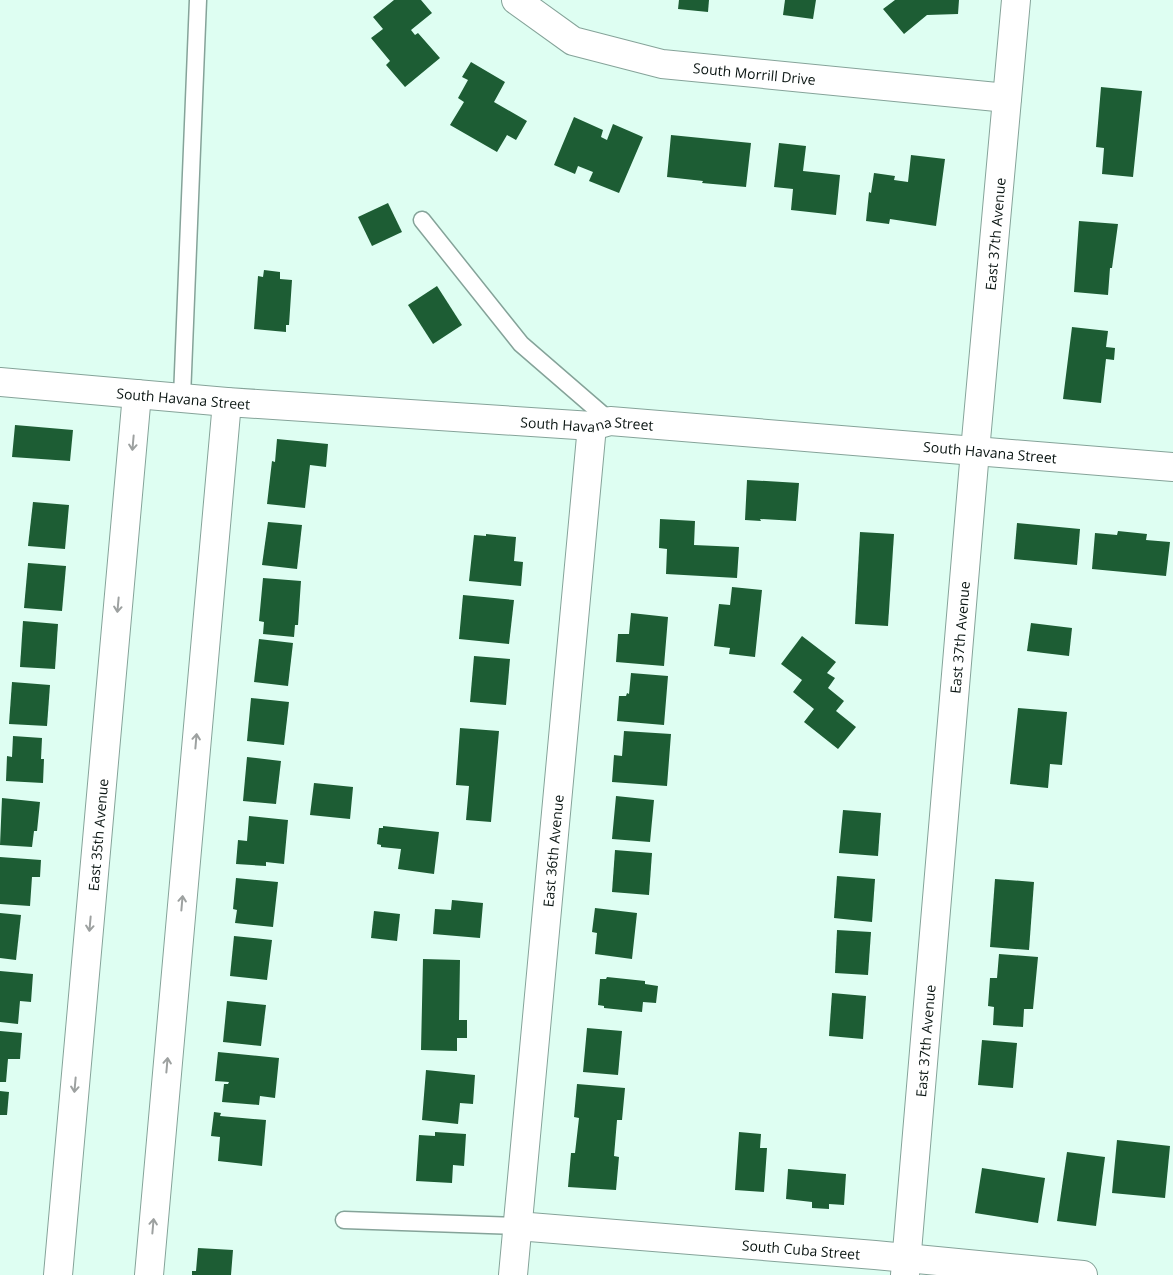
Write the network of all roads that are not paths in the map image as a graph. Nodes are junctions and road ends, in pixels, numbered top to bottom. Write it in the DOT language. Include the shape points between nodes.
graph roads {
  1 [pos="198,0"];
  2 [pos="516,0"];
  3 [pos="1016,0"];
  4 [pos="1007,98"];
  5 [pos="422,220"];
  6 [pos="0,382"];
  7 [pos="137,394"];
  8 [pos="182,397"];
  9 [pos="227,402"];
  10 [pos="601,424"];
  11 [pos="975,451"];
  12 [pos="1173,467"];
  13 [pos="344,1220"];
  14 [pos="517,1226"];
  15 [pos="906,1266"];
  16 [pos="58,1275"];
  17 [pos="148,1275"];
  18 [pos="513,1275"];
  19 [pos="1083,1275"];
  1 -- 8 [label="lane"];
  2 -- 4 [label="street, South Morrill Drive" via="573,41 662,64"];
  3 -- 4 [label="street, East 37th Avenue"];
  4 -- 11 [label="street, East 37th Avenue"];
  5 -- 10 [label="lane" via="521,344"];
  6 -- 7 [label="street, South Havana Street"];
  7 -- 8 [label="street, South Havana Street"];
  7 -- 16 [label="street, East 35th Avenue, one-way"];
  8 -- 9 [label="street, South Havana Street"];
  9 -- 10 [label="street, South Havana Street"];
  17 -- 9 [label="street, one-way"];
  10 -- 11 [label="street, South Havana Street"];
  10 -- 14 [label="street, East 36th Avenue"];
  11 -- 12 [label="street, South Havana Street"];
  11 -- 15 [label="street, East 37th Avenue"];
  13 -- 14 [label="lane"];
  14 -- 15 [label="street, South Cuba Street"];
  14 -- 18 [label="street, East 36th Avenue"];
  15 -- 19 [label="street, South Cuba Street"];
}
